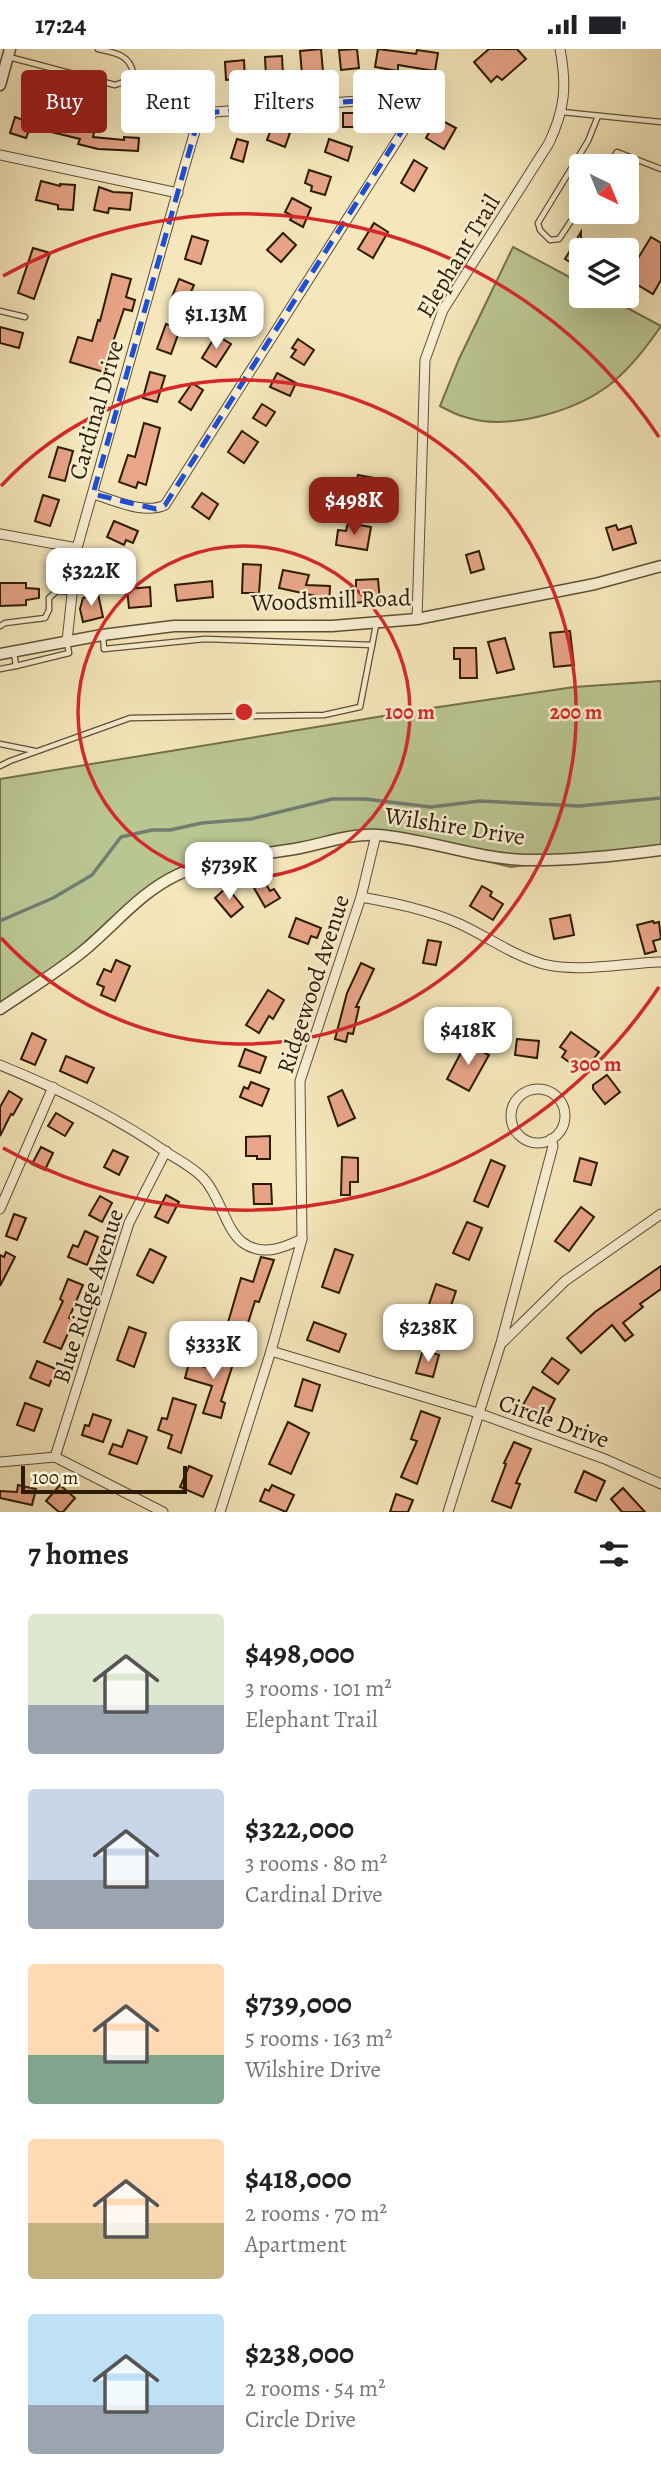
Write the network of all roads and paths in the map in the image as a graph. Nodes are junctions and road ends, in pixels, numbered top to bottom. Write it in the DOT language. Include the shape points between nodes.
graph roads {
  1 [pos="98,49"];
  2 [pos="560,49"];
  3 [pos="9,53"];
  4 [pos="0,85"];
  5 [pos="562,112"];
  6 [pos="598,116"];
  7 [pos="661,122"];
  8 [pos="580,154"];
  9 [pos="0,155"];
  10 [pos="639,160"];
  11 [pos="661,169"];
  12 [pos="569,172"];
  13 [pos="178,193"];
  14 [pos="569,224"];
  15 [pos="0,311"];
  16 [pos="25,317"];
  17 [pos="93,494"];
  18 [pos="0,534"];
  19 [pos="77,548"];
  20 [pos="661,566"];
  21 [pos="72,592"];
  22 [pos="417,619"];
  23 [pos="376,624"];
  24 [pos="207,625"];
  25 [pos="0,627"];
  26 [pos="103,635"];
  27 [pos="205,639"];
  28 [pos="67,641"];
  29 [pos="372,645"];
  30 [pos="1,651"];
  31 [pos="14,651"];
  32 [pos="16,666"];
  33 [pos="0,669"];
  34 [pos="0,744"];
  35 [pos="36,752"];
  36 [pos="0,767"];
  37 [pos="376,835"];
  38 [pos="661,851"];
  39 [pos="361,897"];
  40 [pos="661,962"];
  41 [pos="0,1009"];
  42 [pos="0,1065"];
  43 [pos="52,1087"];
  44 [pos="551,1139"];
  45 [pos="166,1151"];
  46 [pos="0,1209"];
  47 [pos="661,1214"];
  48 [pos="302,1238"];
  49 [pos="501,1343"];
  50 [pos="271,1351"];
  51 [pos="478,1413"];
  52 [pos="55,1457"];
  53 [pos="0,1462"];
  54 [pos="661,1484"];
  55 [pos="163,1512"];
  56 [pos="220,1512"];
  57 [pos="448,1512"];
  1 -- 3 [label="lane" via="129,61 133,72 129,80 115,85"];
  2 -- 5 [label="street, Elephant Trail" via="565,87"];
  3 -- 4 [label="street"];
  5 -- 6 [label="lane"];
  5 -- 22 [label="street, Elephant Trail" via="549,143 443,310 425,360"];
  6 -- 7 [label="lane"];
  6 -- 8 [label="lane"];
  9 -- 13 [label="street"];
  10 -- 11 [label="lane"];
  12 -- 14 [label="lane" via="538,223 550,240 559,239"];
  13 -- 17 [label="street, Cardinal Drive"];
  13 -- 17 [label="street, Cardinal Drive" via="195,131 215,113 365,102 408,109 412,115 164,505 142,507"];
  15 -- 16 [label="lane"];
  17 -- 19 [label="street, Cardinal Drive"];
  18 -- 19 [label="street"];
  19 -- 21 [label="street, Cardinal Drive"];
  20 -- 22 [label="street, Woodsmill Road" via="595,584"];
  21 -- 25 [label="lane" via="57,591 49,598 45,618"];
  21 -- 28 [label="street, Cardinal Drive"];
  22 -- 23 [label="street, Woodsmill Road"];
  23 -- 24 [label="street, Woodsmill Road"];
  23 -- 29 [label="lane"];
  24 -- 26 [label="street, Woodsmill Road"];
  24 -- 27 [label="lane"];
  26 -- 27 [label="lane" via="104,649"];
  26 -- 28 [label="street, Woodsmill Road"];
  27 -- 29 [label="lane"];
  28 -- 31 [label="street, Woodsmill Road"];
  28 -- 32 [label="lane" via="69,653"];
  29 -- 35 [label="lane" via="360,707 324,715 130,718"];
  30 -- 31 [label="street, Woodsmill Road"];
  31 -- 32 [label="lane"];
  32 -- 33 [label="lane"];
  34 -- 35 [label="lane"];
  35 -- 36 [label="lane"];
  37 -- 38 [label="street, Wilshire Drive" via="524,860"];
  37 -- 39 [label="street, Ridgewood Avenue"];
  37 -- 41 [label="street, Wilshire Drive" via="226,858 177,875 148,892 83,951"];
  39 -- 40 [label="street" via="446,918 541,963 573,967"];
  39 -- 48 [label="street, Ridgewood Avenue" via="300,1081"];
  42 -- 43 [label="street"];
  43 -- 45 [label="street"];
  43 -- 46 [label="street"];
  44 -- 44 [label="street" via="525,1140 513,1126 512,1108 523,1094 540,1089 561,1102 563,1127"];
  44 -- 49 [label="street" via="553,1146"];
  45 -- 48 [label="street" via="203,1178 242,1242 260,1250 280,1250"];
  45 -- 52 [label="street, Blue Ridge Avenue" via="130,1223"];
  47 -- 49 [label="street" via="565,1281"];
  48 -- 50 [label="street, Ridgewood Avenue"];
  49 -- 51 [label="street"];
  50 -- 51 [label="street, Circle Drive"];
  50 -- 56 [label="street, Ridgewood Avenue"];
  51 -- 54 [label="street, Circle Drive"];
  51 -- 57 [label="street"];
  52 -- 53 [label="street"];
  52 -- 55 [label="street"];
}
